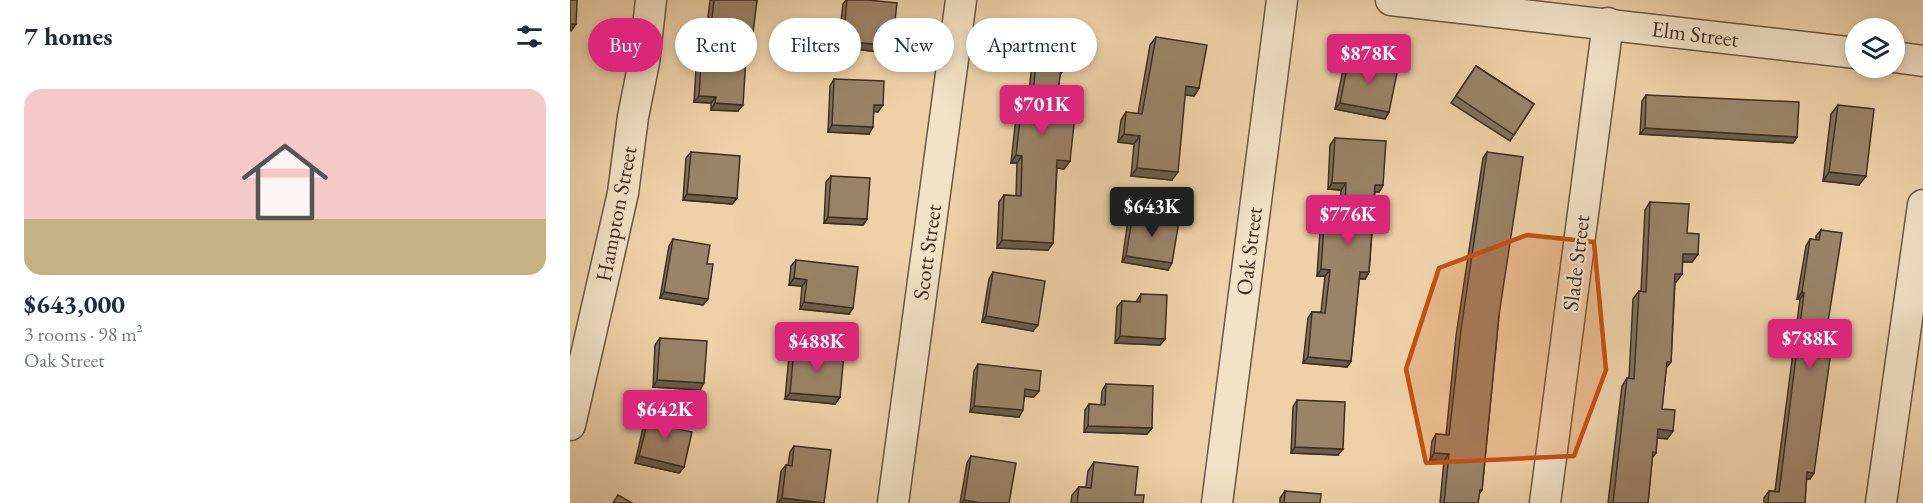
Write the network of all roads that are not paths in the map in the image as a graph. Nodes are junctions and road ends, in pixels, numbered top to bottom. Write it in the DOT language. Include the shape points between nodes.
graph roads {
  1 [pos="651,0"];
  2 [pos="961,0"];
  3 [pos="1282,0"];
  4 [pos="1391,0"];
  5 [pos="1608,23"];
  6 [pos="1845,52"];
  7 [pos="1905,59"];
  8 [pos="1923,61"];
  9 [pos="1923,205"];
  10 [pos="570,425"];
  11 [pos="893,503"];
  12 [pos="1217,503"];
  13 [pos="1545,503"];
  14 [pos="1881,503"];
  1 -- 10 [label="street, Hampton Street" via="623,194"];
  2 -- 11 [label="street, Scott Street"];
  3 -- 12 [label="street, Oak Street"];
  4 -- 5 [label="street, Elm Street"];
  5 -- 6 [label="street, Elm Street"];
  5 -- 13 [label="street, Slade Street"];
  7 -- 8 [label="street"];
  9 -- 14 [label="street"];
}
